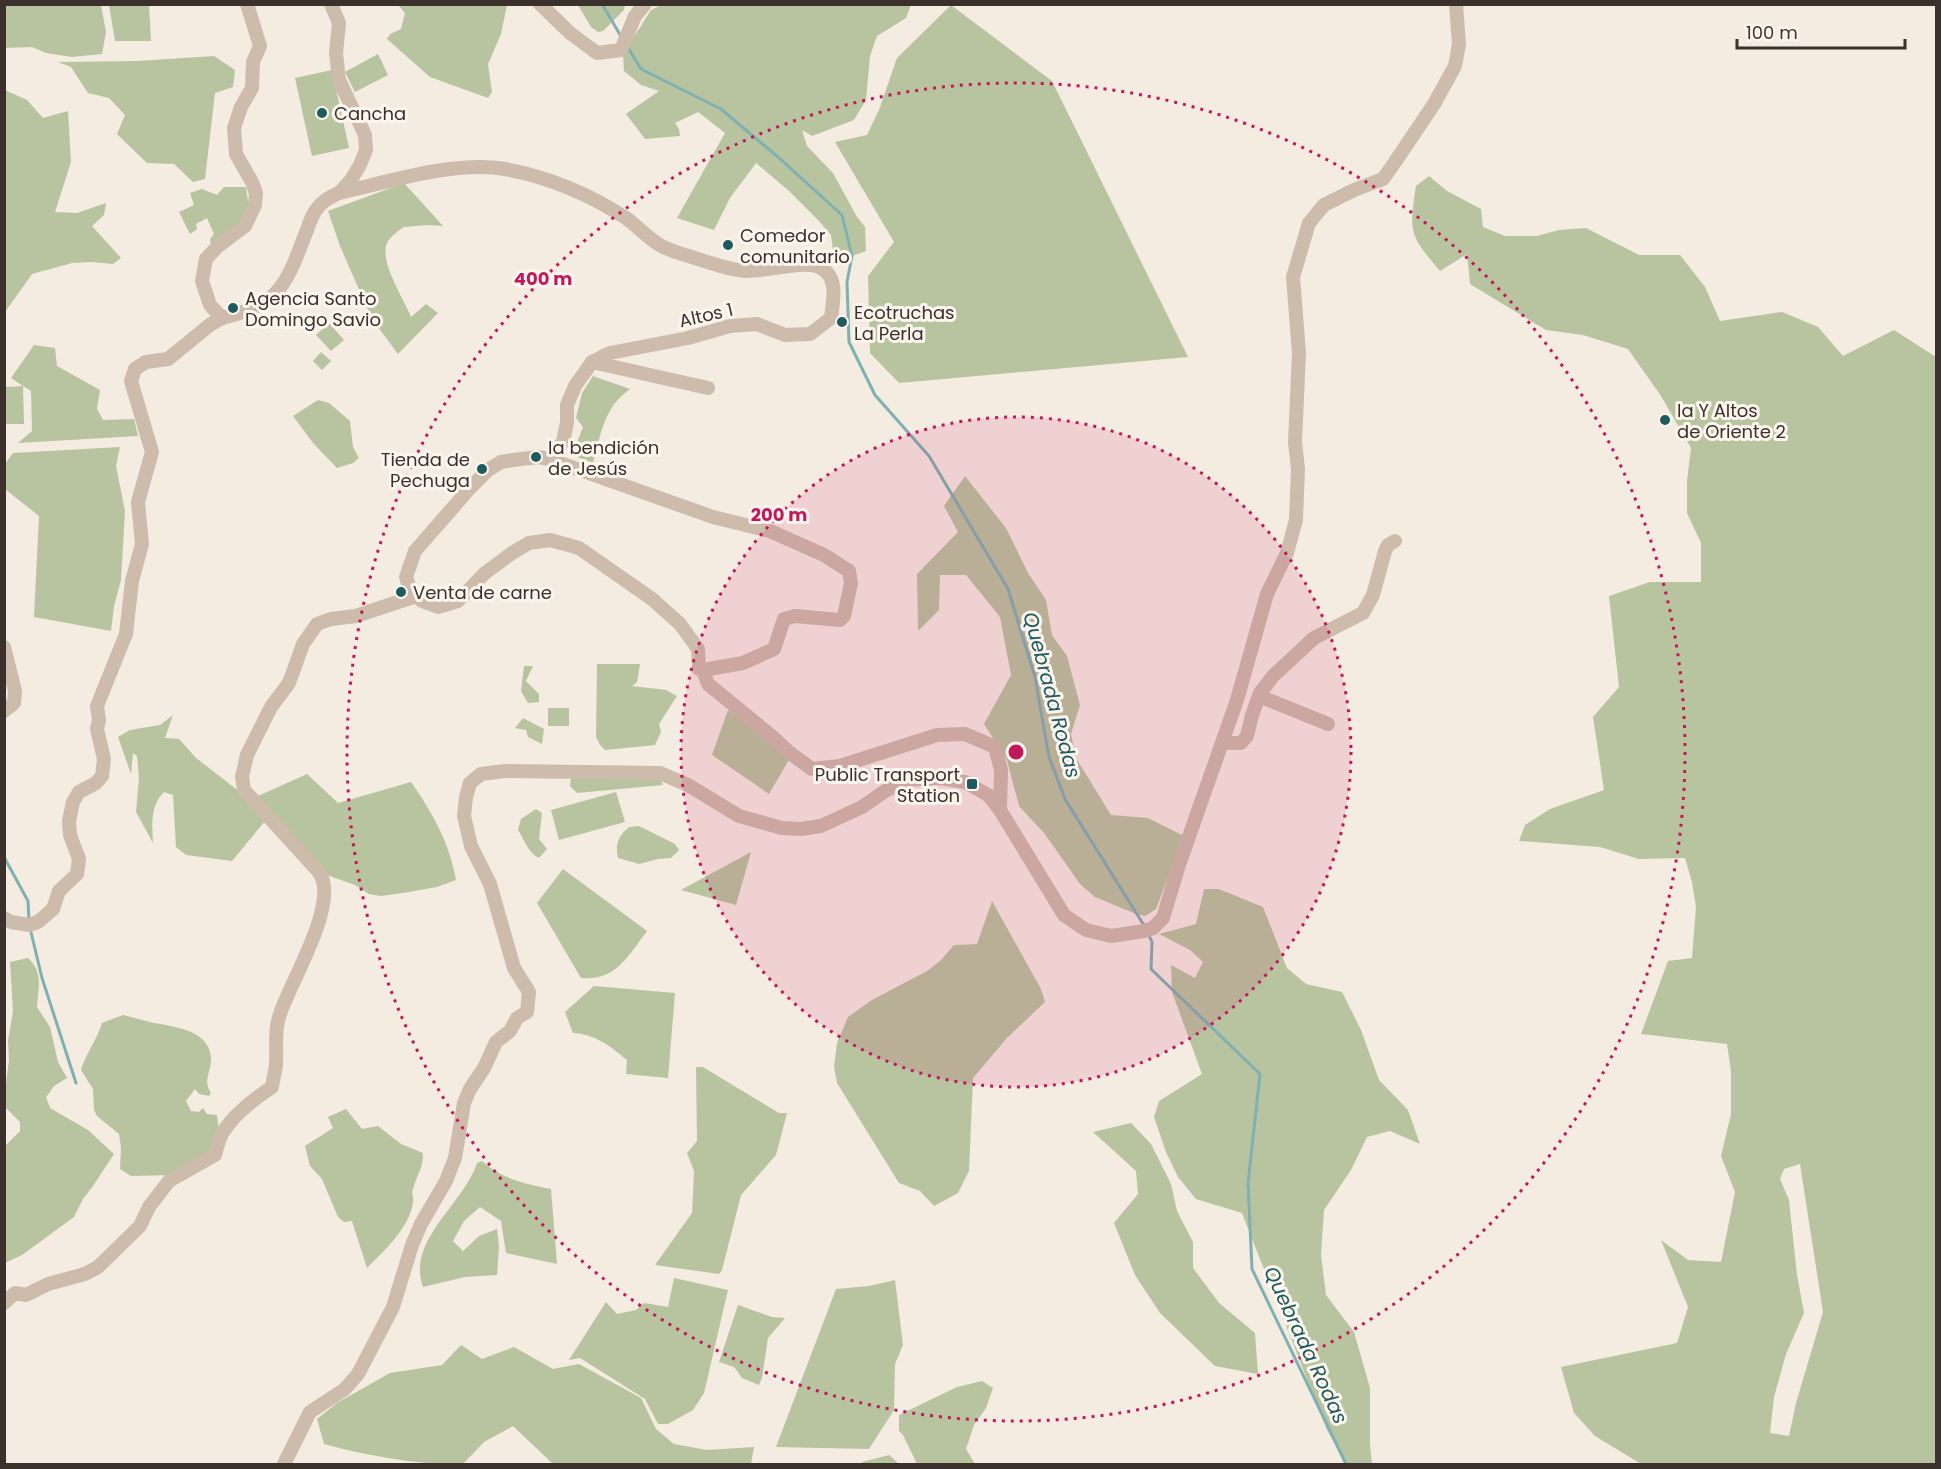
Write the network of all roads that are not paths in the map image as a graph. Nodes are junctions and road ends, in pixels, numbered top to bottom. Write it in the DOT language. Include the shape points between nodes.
graph roads {
  1 [pos="247,4"];
  2 [pos="331,4"];
  3 [pos="540,4"];
  4 [pos="645,4"];
  5 [pos="1456,4"];
  6 [pos="339,193"];
  7 [pos="222,318"];
  8 [pos="592,362"];
  9 [pos="708,388"];
  10 [pos="549,459"];
  11 [pos="1395,541"];
  12 [pos="416,596"];
  13 [pos="4,647"];
  14 [pos="703,670"];
  15 [pos="1259,696"];
  16 [pos="4,711"];
  17 [pos="1328,724"];
  18 [pos="1223,743"];
  19 [pos="1000,810"];
  20 [pos="4,918"];
  21 [pos="4,1303"];
  22 [pos="284,1464"];
  1 -- 7 [label="street" via="260,46 253,62 252,88 234,128 236,154 256,193 245,226 206,260 202,282 210,305"];
  2 -- 6 [label="street" via="339,23 339,80 365,135 366,150 351,180"];
  3 -- 4 [label="street" via="597,53 621,50 635,16"];
  5 -- 18 [label="street" via="1459,44 1455,66 1434,104 1383,179 1324,205 1309,223 1293,277 1300,375 1295,442 1296,520 1287,553 1267,594"];
  6 -- 7 [label="street, Altos 1" via="313,215 295,259 271,298"];
  6 -- 8 [label="street, Altos 1" via="448,169 504,169 546,178 582,193 627,219 659,245 692,257 744,271 801,264 820,267 828,273 834,287 831,318 810,334 785,335 757,324 730,326 610,353"];
  7 -- 20 [label="street, Altos 1" via="168,358 135,369 131,381 152,452 138,502 142,544 132,581 126,634 97,706 97,729 104,759 102,776 79,792 69,821 79,859 77,874 59,891 52,909 38,922 29,925"];
  8 -- 9 [label="street"];
  8 -- 10 [label="street" via="567,405 563,442"];
  10 -- 12 [label="street" via="501,462 470,488 416,551 406,577"];
  10 -- 14 [label="street" via="713,517 770,531 849,571 851,583 840,620 795,616 784,619 774,649 743,663"];
  11 -- 15 [label="street" via="1385,551 1373,596 1363,613 1314,638 1273,676"];
  12 -- 14 [label="street" via="438,607 458,602 485,573 512,553 529,543 550,540 579,548 652,599 680,624 698,649 699,669"];
  12 -- 21 [label="street" via="317,624 303,644 289,683 271,707 244,765 244,790 323,877 325,896 308,951 280,1014 272,1087 231,1121 221,1134 215,1155 164,1186 140,1226 98,1267 26,1295 15,1293"];
  13 -- 16 [label="street" via="15,691 14,703"];
  14 -- 19 [label="street" via="708,684 812,769 840,766 937,735 965,735 995,747 1001,770"];
  15 -- 17 [label="street"];
  15 -- 18 [label="street" via="1247,736 1241,743"];
  18 -- 19 [label="street" via="1163,918 1148,929 1111,936 1086,930 1064,915"];
  19 -- 22 [label="street" via="988,795 966,782 939,778 906,780 862,807 821,826 801,829 739,816 660,773 493,771 470,783 464,816 471,846 490,884 514,968 529,992 527,1012 496,1042 470,1089 446,1181 421,1224 393,1307 358,1374 345,1389 310,1412"];
}
